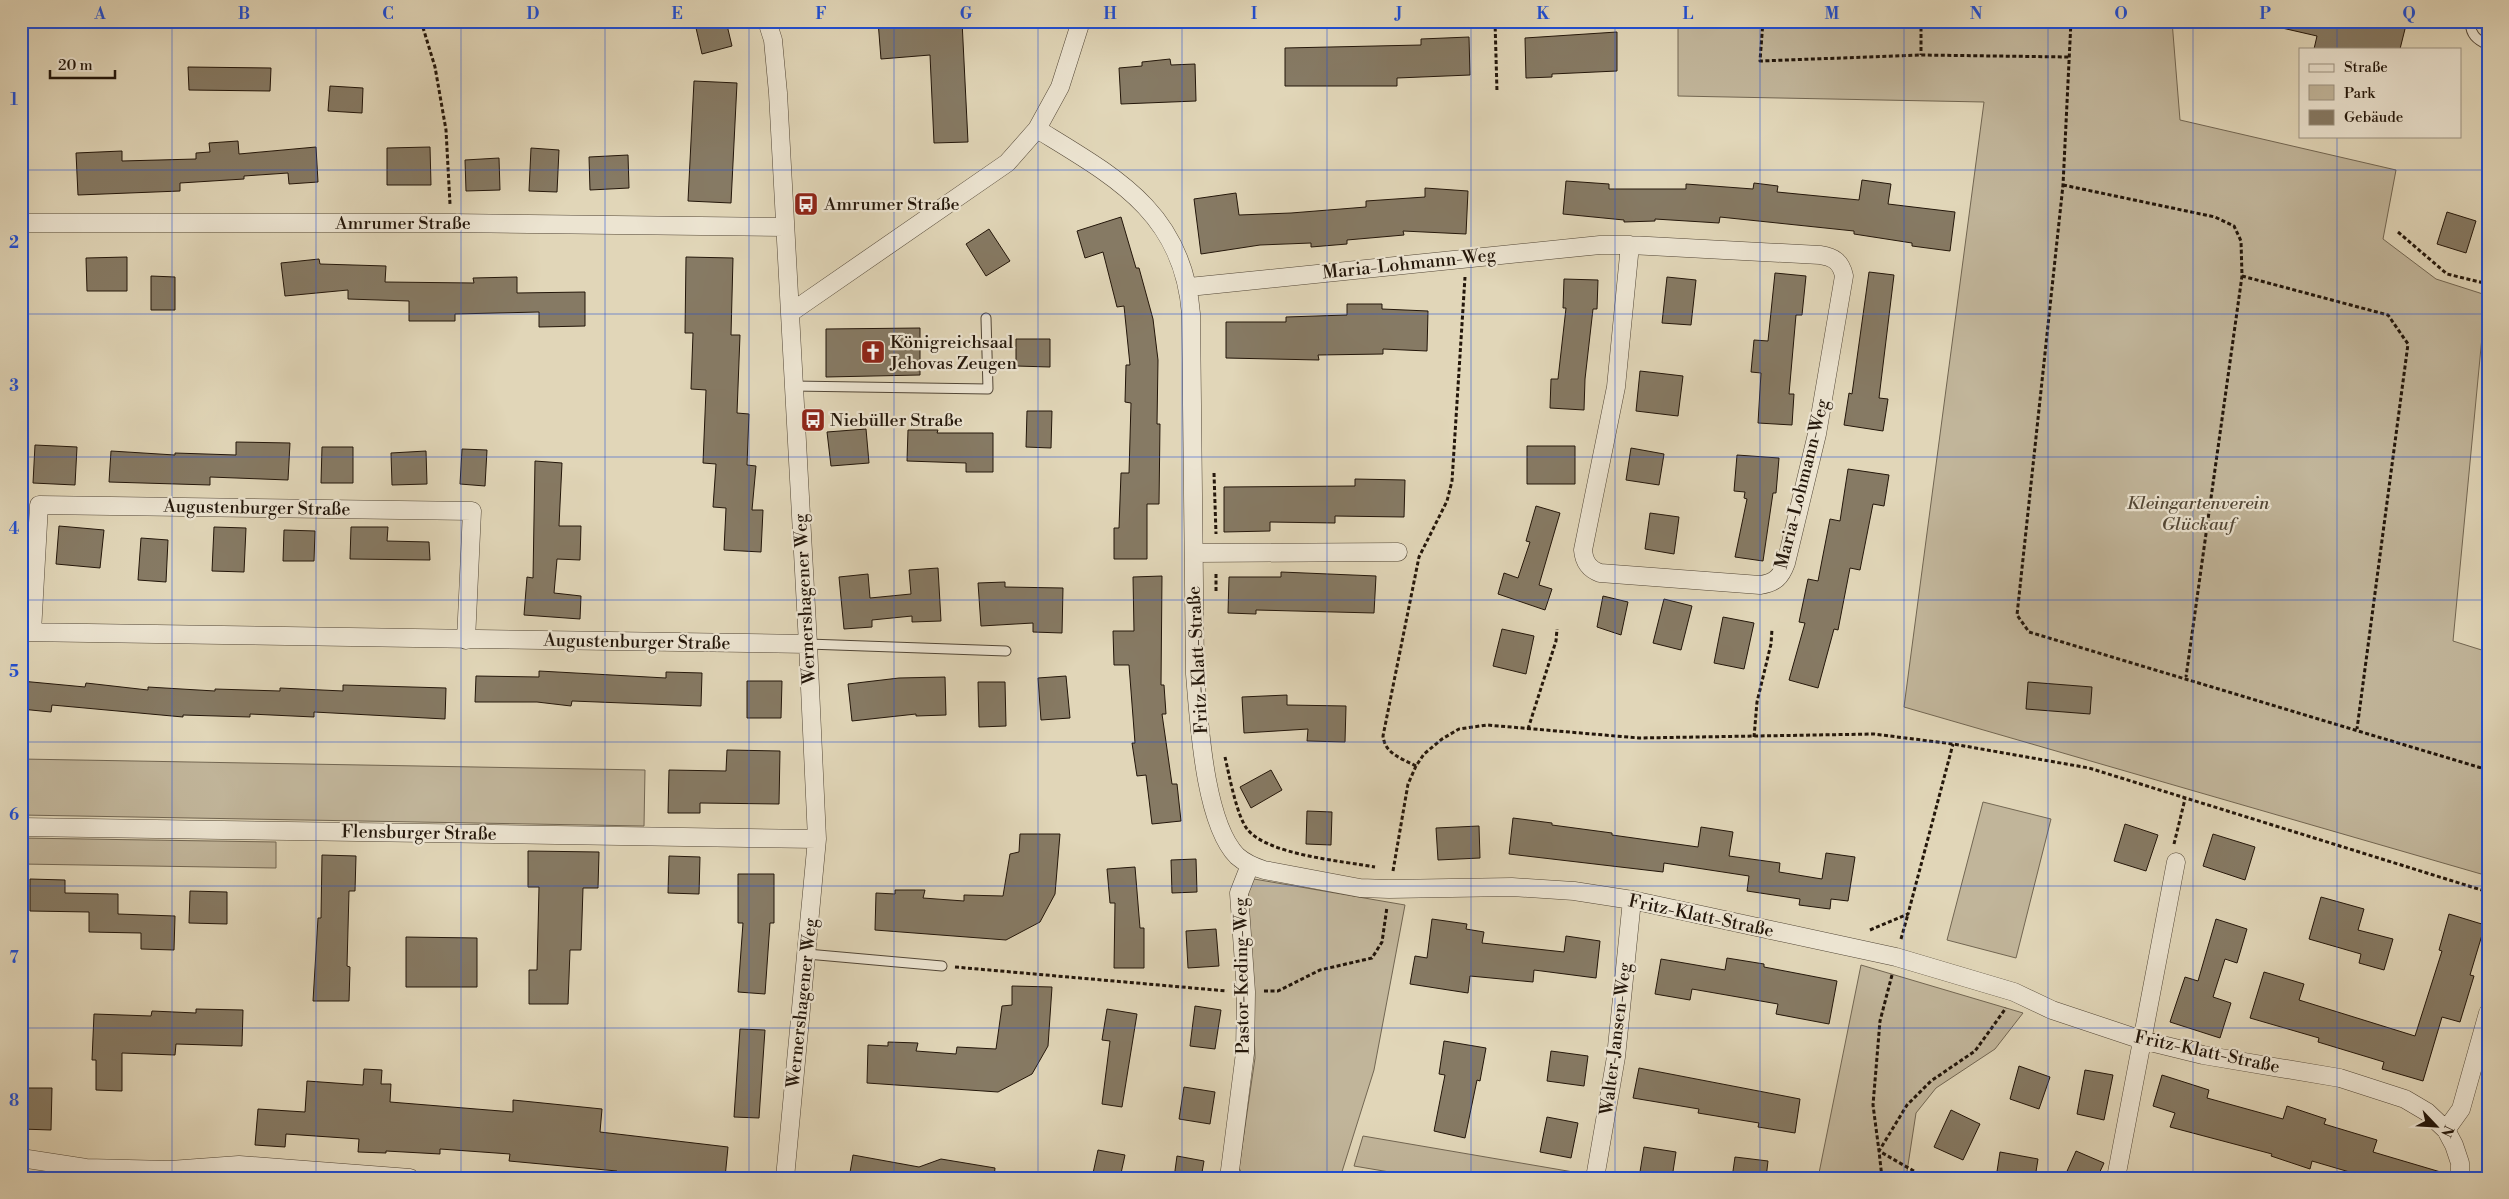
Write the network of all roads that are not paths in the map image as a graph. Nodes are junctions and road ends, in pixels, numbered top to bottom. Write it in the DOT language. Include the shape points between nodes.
graph roads {
  1 [pos="767,21"];
  2 [pos="1081,21"];
  3 [pos="2470,21"];
  4 [pos="2488,46"];
  5 [pos="1037,129"];
  6 [pos="21,223"];
  7 [pos="784,227"];
  8 [pos="1630,245"];
  9 [pos="1189,287"];
  10 [pos="790,313"];
  11 [pos="986,318"];
  12 [pos="793,386"];
  13 [pos="1398,552"];
  14 [pos="1194,553"];
  15 [pos="27,632"];
  16 [pos="466,640"];
  17 [pos="808,644"];
  18 [pos="1006,651"];
  19 [pos="21,827"];
  20 [pos="817,839"];
  21 [pos="2176,862"];
  22 [pos="1250,865"];
  23 [pos="1632,900"];
  24 [pos="807,954"];
  25 [pos="942,966"];
  26 [pos="2488,1013"];
  27 [pos="2142,1040"];
  28 [pos="2446,1130"];
  29 [pos="21,1158"];
  30 [pos="410,1178"];
  31 [pos="785,1178"];
  32 [pos="1229,1178"];
  33 [pos="1595,1178"];
  34 [pos="2116,1178"];
  35 [pos="2460,1178"];
  1 -- 7 [label="street, Wernershagener Weg" via="773,40 778,93"];
  2 -- 5 [label="street" via="1060,87"];
  3 -- 4 [label="lane" via="2476,40"];
  5 -- 9 [label="street, Fritz-Klatt-Straße" via="1129,189 1171,242"];
  5 -- 10 [label="street" via="1007,163"];
  6 -- 7 [label="street, Amrumer Straße" via="451,222"];
  7 -- 10 [label="street, Wernershagener Weg"];
  8 -- 8 [label="street, Maria-Lohmann-Weg" via="1820,255 1836,260 1842,267 1844,276 1817,434 1786,563 1777,579 1769,584 1600,573 1590,567 1584,557 1616,387"];
  8 -- 9 [label="street, Maria-Lohmann-Weg" via="1600,245"];
  9 -- 14 [label="street, Fritz-Klatt-Straße"];
  10 -- 12 [label="street, Wernershagener Weg"];
  11 -- 12 [label="lane" via="988,389"];
  12 -- 17 [label="street, Wernershagener Weg"];
  13 -- 14 [label="street"];
  14 -- 22 [label="street, Fritz-Klatt-Straße" via="1195,674 1204,756 1220,827 1233,850"];
  15 -- 16 [label="street, Augustenburger Straße"];
  15 -- 16 [label="street, Augustenburger Straße" via="39,505 472,511"];
  16 -- 17 [label="street, Augustenburger Straße"];
  17 -- 18 [label="lane"];
  17 -- 20 [label="street, Wernershagener Weg"];
  19 -- 20 [label="street, Flensburger Straße"];
  20 -- 24 [label="street, Wernershagener Weg"];
  21 -- 27 [label="street"];
  22 -- 23 [label="street, Fritz-Klatt-Straße" via="1360,888 1512,887 1574,891"];
  22 -- 32 [label="street, Pastor-Keding-Weg" via="1239,894 1246,992 1245,1053"];
  23 -- 27 [label="street, Fritz-Klatt-Straße" via="1896,957 2014,992 2052,1010"];
  23 -- 33 [label="street, Walter-Jansen-Weg" via="1616,1056"];
  24 -- 25 [label="lane"];
  24 -- 31 [label="street, Wernershagener Weg"];
  26 -- 28 [label="street" via="2461,1109"];
  27 -- 28 [label="street, Fritz-Klatt-Straße" via="2340,1078 2405,1099 2427,1112"];
  27 -- 34 [label="street"];
  28 -- 35 [label="street, Fritz-Klatt-Straße" via="2460,1163"];
  29 -- 30 [label="street" via="86,1168 170,1170 239,1165"];
}
